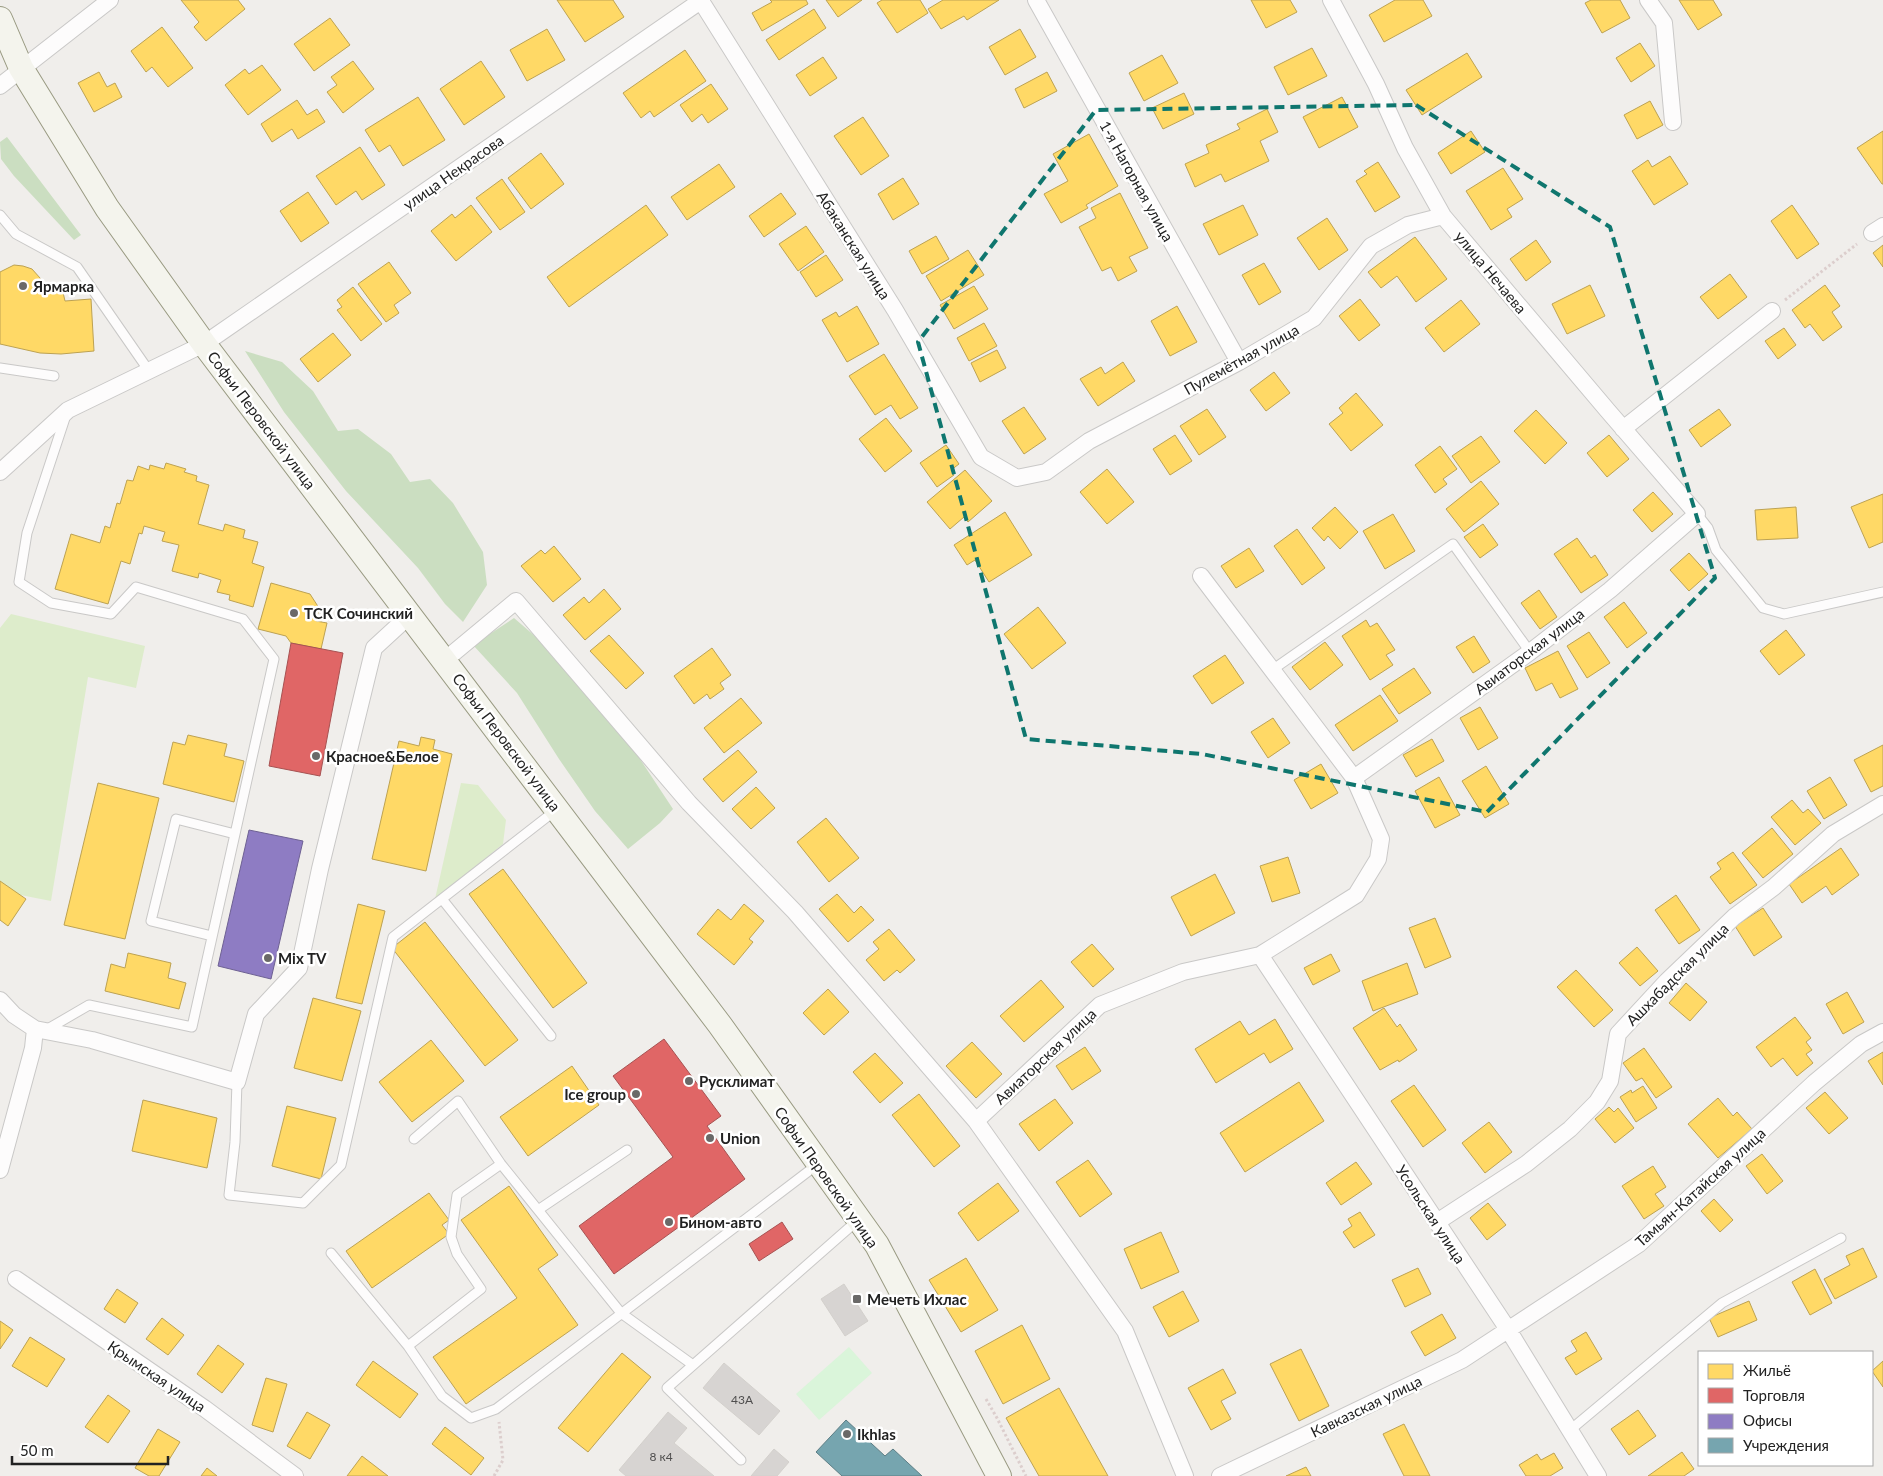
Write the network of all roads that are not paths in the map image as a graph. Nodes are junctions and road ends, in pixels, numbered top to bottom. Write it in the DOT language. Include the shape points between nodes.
graph roads {
  1 [pos="110,0"];
  2 [pos="702,0"];
  3 [pos="1036,0"];
  4 [pos="1331,0"];
  5 [pos="1648,0"];
  6 [pos="0,19"];
  7 [pos="21,68"];
  8 [pos="0,86"];
  9 [pos="1673,122"];
  10 [pos="0,215"];
  11 [pos="1443,216"];
  12 [pos="1772,311"];
  13 [pos="204,344"];
  14 [pos="1239,362"];
  15 [pos="0,368"];
  16 [pos="149,371"];
  17 [pos="54,376"];
  18 [pos="68,410"];
  19 [pos="1623,429"];
  20 [pos="0,472"];
  21 [pos="1017,478"];
  22 [pos="1696,514"];
  23 [pos="1201,576"];
  24 [pos="1883,592"];
  25 [pos="411,614"];
  26 [pos="1530,652"];
  27 [pos="445,660"];
  28 [pos="1272,670"];
  29 [pos="1354,778"];
  30 [pos="1883,804"];
  31 [pos="557,808"];
  32 [pos="235,834"];
  33 [pos="442,899"];
  34 [pos="212,936"];
  35 [pos="1260,955"];
  36 [pos="0,1000"];
  37 [pos="39,1030"];
  38 [pos="1883,1032"];
  39 [pos="551,1036"];
  40 [pos="237,1082"];
  41 [pos="976,1121"];
  42 [pos="414,1139"];
  43 [pos="627,1150"];
  44 [pos="501,1164"];
  45 [pos="819,1164"];
  46 [pos="0,1170"];
  47 [pos="538,1210"];
  48 [pos="858,1220"];
  49 [pos="1437,1222"];
  50 [pos="1841,1238"];
  51 [pos="331,1253"];
  52 [pos="16,1280"];
  53 [pos="621,1313"];
  54 [pos="1509,1330"];
  55 [pos="408,1346"];
  56 [pos="693,1365"];
  57 [pos="1569,1431"];
  58 [pos="741,1460"];
  59 [pos="295,1476"];
  60 [pos="999,1476"];
  61 [pos="1185,1476"];
  62 [pos="1220,1476"];
  63 [pos="1598,1476"];
  1 -- 7 [label="street"];
  2 -- 13 [label="street, улица Некрасова"];
  2 -- 21 [label="street, Абаканская улица" via="895,310 982,457"];
  3 -- 14 [label="street, 1-я Нагорная улица"];
  4 -- 11 [label="street, улица Нечаева"];
  5 -- 9 [label="street" via="1664,23"];
  6 -- 7 [label="main road, Софьи Перовской улица"];
  7 -- 8 [label="street"];
  7 -- 13 [label="main road, Софьи Перовской улица" via="107,208"];
  10 -- 16 [label="lane" via="16,234 77,267"];
  11 -- 14 [label="street, Пулемётная улица" via="1408,225 1370,246 1314,318"];
  11 -- 19 [label="street, улица Нечаева"];
  12 -- 19 [label="street"];
  13 -- 16 [label="street, улица Некрасова"];
  13 -- 25 [label="main road, Софьи Перовской улица"];
  14 -- 21 [label="street, Пулемётная улица" via="1089,442 1046,472"];
  15 -- 17 [label="lane"];
  16 -- 18 [label="street, улица Некрасова"];
  18 -- 20 [label="street, улица Некрасова"];
  18 -- 32 [label="lane" via="26,533 19,582 51,603 111,614 136,587 243,619 274,659"];
  19 -- 22 [label="street, улица Нечаева"];
  22 -- 24 [label="lane" via="1708,528 1716,550 1763,608 1784,614"];
  22 -- 26 [label="street, Авиаторская улица" via="1610,590"];
  23 -- 28 [label="street, Авиаторская улица"];
  25 -- 27 [label="main road, Софьи Перовской улица"];
  25 -- 40 [label="street" via="374,648 320,869 300,968 256,1014"];
  26 -- 28 [label="lane" via="1453,544"];
  26 -- 29 [label="street, Авиаторская улица"];
  27 -- 31 [label="main road, Софьи Перовской улица"];
  27 -- 41 [label="street" via="516,600 689,803 795,912"];
  28 -- 29 [label="street, Авиаторская улица"];
  29 -- 35 [label="street, Авиаторская улица" via="1381,839 1378,859 1356,895"];
  30 -- 49 [label="street, Ашхабадская улица" via="1833,834 1774,887 1734,917 1667,981 1618,1034 1610,1081 1597,1102 1570,1129 1526,1164"];
  31 -- 33 [label="lane"];
  31 -- 45 [label="main road, Софьи Перовской улица" via="720,1025"];
  32 -- 34 [label="lane"];
  32 -- 34 [label="lane" via="176,819 151,921"];
  33 -- 39 [label="lane"];
  33 -- 40 [label="lane" via="393,936 341,1166 303,1203 229,1195"];
  34 -- 37 [label="lane" via="192,1027 89,1005"];
  35 -- 41 [label="street, Авиаторская улица" via="1184,972 1100,1005"];
  35 -- 49 [label="street, Усольская улица"];
  36 -- 37 [label="street" via="14,1015"];
  37 -- 40 [label="street" via="92,1040"];
  37 -- 46 [label="street"];
  38 -- 54 [label="street, Тамьян-Катайская улица" via="1861,1044 1814,1083 1640,1244"];
  41 -- 61 [label="street" via="1125,1330"];
  42 -- 44 [label="lane" via="458,1101"];
  43 -- 47 [label="lane"];
  44 -- 47 [label="lane"];
  44 -- 55 [label="lane" via="457,1195 451,1237 481,1289"];
  45 -- 48 [label="main road, Софьи Перовской улица"];
  45 -- 53 [label="lane"];
  47 -- 53 [label="lane"];
  48 -- 56 [label="lane"];
  48 -- 60 [label="main road, Софьи Перовской улица" via="876,1245"];
  49 -- 54 [label="street, Усольская улица"];
  50 -- 57 [label="lane" via="1722,1303"];
  51 -- 55 [label="lane"];
  52 -- 59 [label="street, Крымская улица" via="204,1408"];
  53 -- 55 [label="lane" via="496,1409 471,1418 442,1396"];
  53 -- 56 [label="lane"];
  54 -- 57 [label="street, Усольская улица"];
  54 -- 62 [label="street, Кавказская улица" via="1462,1360"];
  56 -- 58 [label="lane" via="666,1388"];
  57 -- 63 [label="street, Усольская улица"];
}
